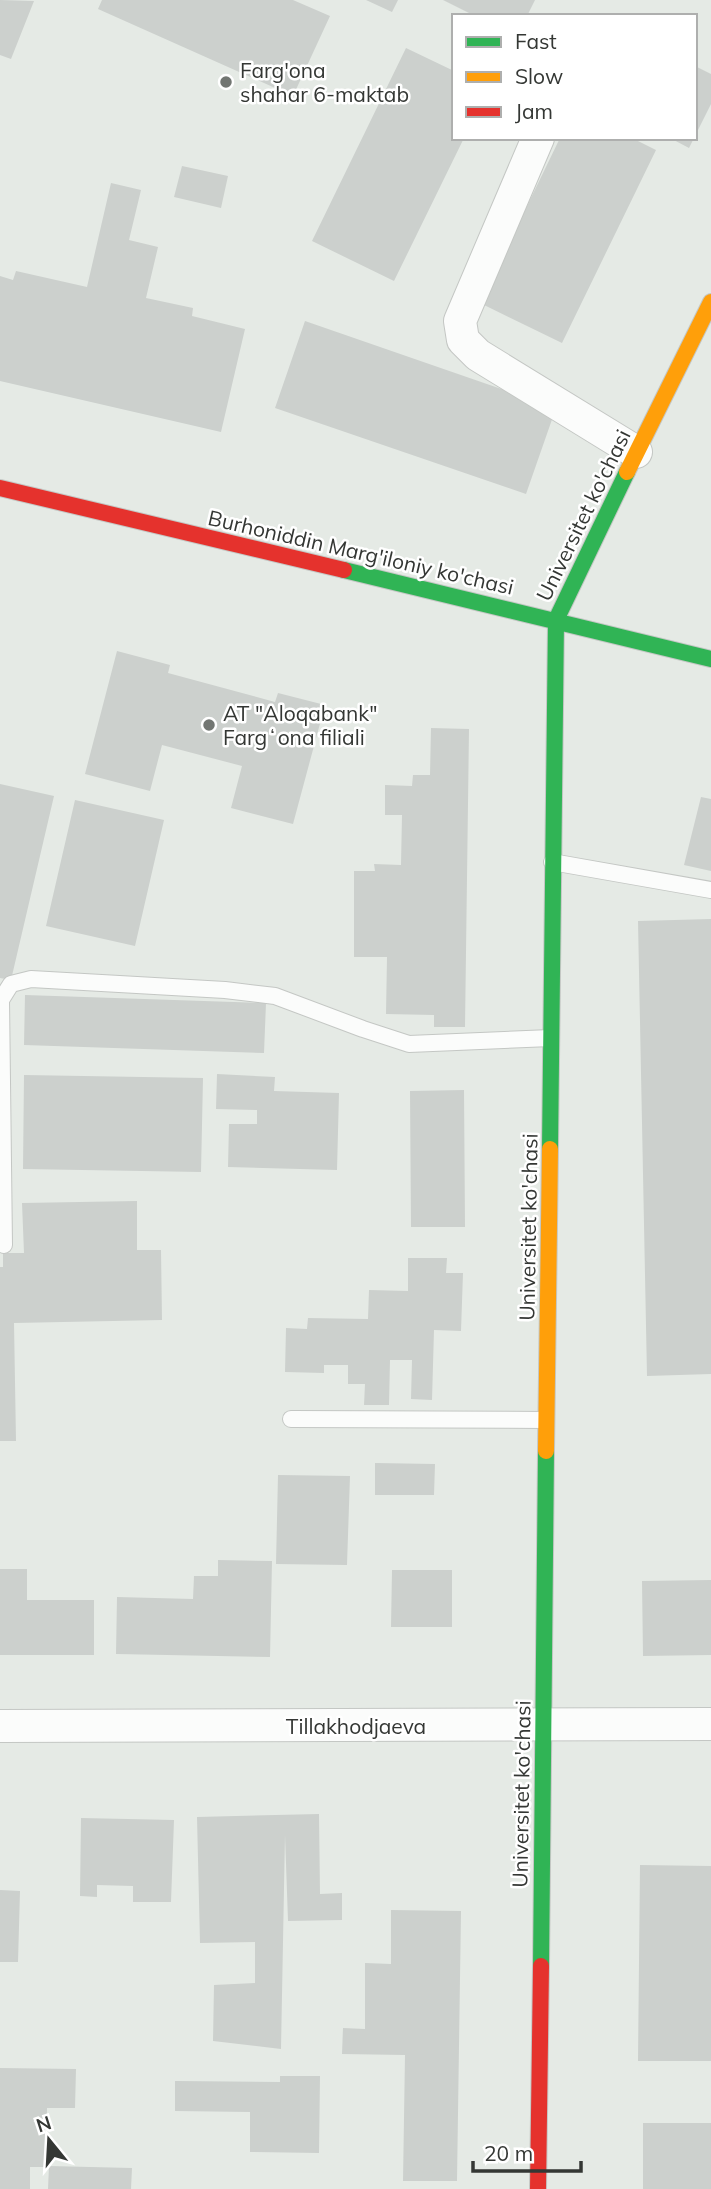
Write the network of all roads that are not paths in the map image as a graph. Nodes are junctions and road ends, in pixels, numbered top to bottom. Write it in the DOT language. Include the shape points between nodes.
graph roads {
  1 [pos="537,140"];
  2 [pos="711,302"];
  3 [pos="636,452"];
  4 [pos="0,488"];
  5 [pos="555,620"];
  6 [pos="711,659"];
  7 [pos="552,862"];
  8 [pos="711,890"];
  9 [pos="551,1038"];
  10 [pos="4,1245"];
  11 [pos="291,1419"];
  12 [pos="547,1420"];
  13 [pos="711,1724"];
  14 [pos="543,1725"];
  15 [pos="0,1727"];
  16 [pos="538,2189"];
  1 -- 3 [label="street" via="460,321 463,340 478,355"];
  2 -- 3 [label="main road, Universitet ko'chasi"];
  3 -- 5 [label="main road, Universitet ko'chasi"];
  4 -- 5 [label="main road, Burhoniddin Marg'iloniy ko'chasi"];
  5 -- 6 [label="main road, Burhoniddin Marg'iloniy ko'chasi"];
  5 -- 7 [label="main road, Universitet ko'chasi"];
  7 -- 8 [label="lane"];
  7 -- 9 [label="main road, Universitet ko'chasi"];
  9 -- 10 [label="lane" via="410,1044 275,996 31,979 11,984 1,1000"];
  9 -- 12 [label="main road, Universitet ko'chasi"];
  11 -- 12 [label="lane"];
  12 -- 14 [label="main road, Universitet ko'chasi"];
  13 -- 14 [label="street, Tillakhodjaeva"];
  14 -- 15 [label="street, Tillakhodjaeva"];
  14 -- 16 [label="main road, Universitet ko'chasi"];
}
